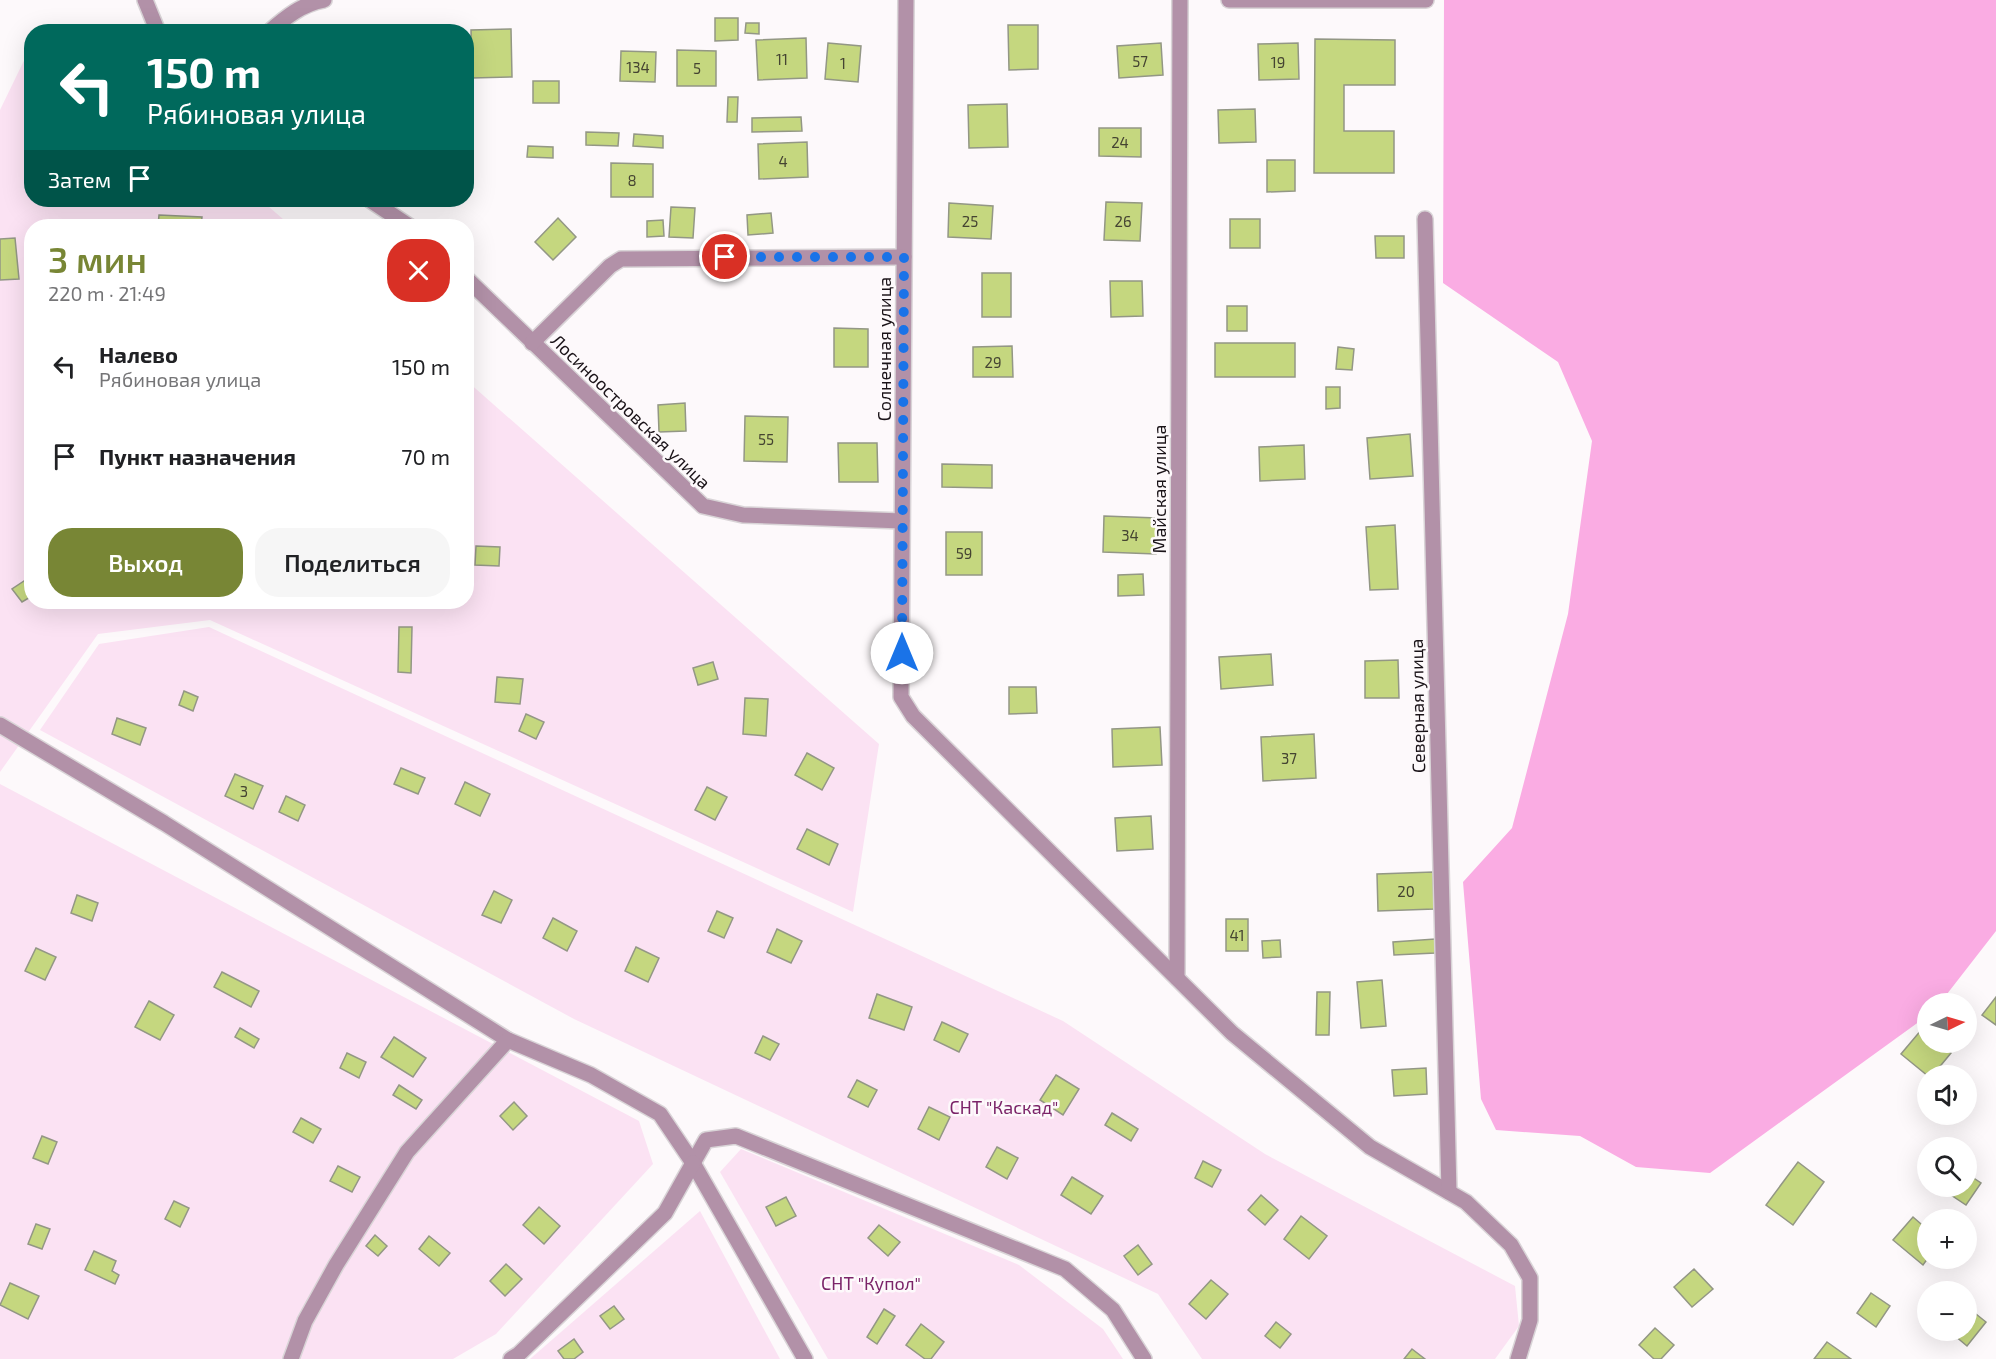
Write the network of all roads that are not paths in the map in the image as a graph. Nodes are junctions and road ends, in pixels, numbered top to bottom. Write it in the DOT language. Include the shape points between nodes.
graph roads {
  1 [pos="145,0"];
  2 [pos="324,0"];
  3 [pos="906,0"];
  4 [pos="1180,0"];
  5 [pos="1229,0"];
  6 [pos="1426,0"];
  7 [pos="155,24"];
  8 [pos="278,24"];
  9 [pos="380,207"];
  10 [pos="398,219"];
  11 [pos="1425,219"];
  12 [pos="904,257"];
  13 [pos="474,286"];
  14 [pos="532,343"];
  15 [pos="902,522"];
  16 [pos="0,725"];
  17 [pos="1177,978"];
  18 [pos="508,1040"];
  19 [pos="693,1163"];
  20 [pos="1449,1192"];
  21 [pos="291,1359"];
  22 [pos="511,1359"];
  23 [pos="805,1359"];
  24 [pos="1144,1359"];
  25 [pos="1518,1359"];
  1 -- 7 [label="street"];
  2 -- 8 [label="street" via="290,13"];
  3 -- 12 [label="street, Солнечная улица"];
  4 -- 17 [label="street, Майская улица"];
  5 -- 6 [label="street"];
  9 -- 10 [label="street"];
  11 -- 20 [label="street, Северная улица"];
  12 -- 14 [label="street" via="621,258"];
  12 -- 15 [label="street, Солнечная улица"];
  13 -- 14 [label="street, Лосиноостровская улица"];
  14 -- 15 [label="street, Лосиноостровская улица" via="703,506 743,515"];
  15 -- 17 [label="street, Солнечная улица" via="901,697 913,716"];
  16 -- 18 [label="street" via="164,823"];
  17 -- 20 [label="street" via="1232,1033 1370,1147"];
  18 -- 19 [label="street" via="591,1075 660,1114"];
  18 -- 21 [label="street" via="407,1152 304,1321"];
  19 -- 22 [label="street" via="665,1213"];
  19 -- 23 [label="street"];
  19 -- 24 [label="street" via="706,1140 736,1136 1065,1269 1113,1310"];
  20 -- 25 [label="street" via="1466,1202 1511,1245 1530,1278 1530,1320"];
}
